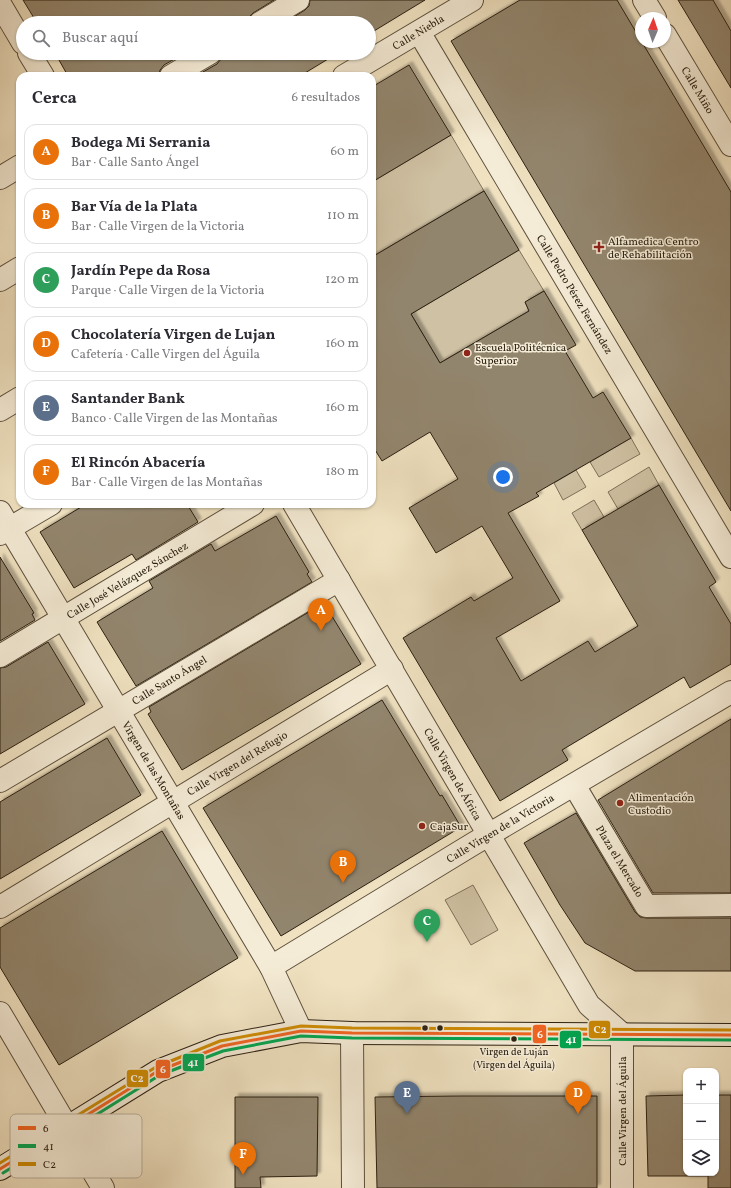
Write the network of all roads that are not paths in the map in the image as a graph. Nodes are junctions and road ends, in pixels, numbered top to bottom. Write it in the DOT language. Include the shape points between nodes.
graph roads {
  1 [pos="298,0"];
  2 [pos="472,0"];
  3 [pos="644,0"];
  4 [pos="0,4"];
  5 [pos="651,12"];
  6 [pos="272,16"];
  7 [pos="16,31"];
  8 [pos="419,32"];
  9 [pos="671,44"];
  10 [pos="376,57"];
  11 [pos="33,60"];
  12 [pos="198,60"];
  13 [pos="371,60"];
  14 [pos="41,72"];
  15 [pos="178,72"];
  16 [pos="351,72"];
  17 [pos="729,136"];
  18 [pos="16,168"];
  19 [pos="0,178"];
  20 [pos="16,270"];
  21 [pos="0,280"];
  22 [pos="16,400"];
  23 [pos="0,410"];
  24 [pos="42,508"];
  25 [pos="246,508"];
  26 [pos="296,508"];
  27 [pos="3,525"];
  28 [pos="731,557"];
  29 [pos="339,580"];
  30 [pos="63,618"];
  31 [pos="0,656"];
  32 [pos="392,670"];
  33 [pos="731,692"];
  34 [pos="118,711"];
  35 [pos="0,781"];
  36 [pos="574,785"];
  37 [pos="173,802"];
  38 [pos="489,835"];
  39 [pos="731,905"];
  40 [pos="0,907"];
  41 [pos="271,967"];
  42 [pos="0,1013"];
  43 [pos="301,1031"];
  44 [pos="352,1033"];
  45 [pos="622,1034"];
  46 [pos="731,1035"];
  47 [pos="60,1114"];
  48 [pos="90,1114"];
  49 [pos="10,1163"];
  50 [pos="0,1169"];
  51 [pos="97,1178"];
  52 [pos="103,1188"];
  53 [pos="353,1188"];
  54 [pos="622,1188"];
  1 -- 6 [label="street"];
  2 -- 8 [label="street, Calle Niebla"];
  3 -- 5 [label="street"];
  4 -- 7 [label="street"];
  8 -- 10 [label="street, Calle Niebla"];
  8 -- 28 [label="street, Calle Pedro Pérez Fernández"];
  9 -- 17 [label="street, Calle Miño"];
  11 -- 14 [label="street"];
  12 -- 15 [label="street"];
  13 -- 16 [label="street, Calle Niebla"];
  18 -- 19 [label="street"];
  20 -- 21 [label="street"];
  22 -- 23 [label="street"];
  24 -- 27 [label="street"];
  25 -- 30 [label="street, Calle José Velázquez Sánchez"];
  26 -- 29 [label="street, Calle Virgen de África"];
  27 -- 30 [label="street, Virgen de las Montañas"];
  29 -- 32 [label="street, Calle Virgen de África"];
  29 -- 34 [label="street, Calle Santo Ángel"];
  30 -- 31 [label="street, Calle José Velázquez Sánchez"];
  30 -- 34 [label="street, Virgen de las Montañas"];
  32 -- 37 [label="street, Calle Virgen del Refugio"];
  32 -- 38 [label="street, Calle Virgen de África"];
  33 -- 36 [label="street, Calle Virgen de la Victoria"];
  34 -- 35 [label="street, Calle Santo Ángel"];
  34 -- 37 [label="street, Virgen de las Montañas"];
  36 -- 38 [label="street, Calle Virgen de la Victoria"];
  36 -- 39 [label="street, Plaza el Mercado" via="646,906"];
  37 -- 40 [label="street, Calle Virgen del Refugio"];
  37 -- 41 [label="street, Virgen de las Montañas"];
  38 -- 41 [label="street, Calle Virgen de la Victoria"];
  38 -- 45 [label="street, Calle Virgen de África" via="589,1005"];
  41 -- 43 [label="street, Virgen de las Montañas"];
  42 -- 47 [label="street"];
  43 -- 44 [label="street"];
  43 -- 48 [label="street" via="222,1046 158,1071"];
  44 -- 45 [label="street"];
  44 -- 53 [label="street"];
  45 -- 46 [label="street"];
  45 -- 54 [label="street, Calle Virgen del Águila"];
  49 -- 50 [label="street"];
  51 -- 52 [label="street"];
}
